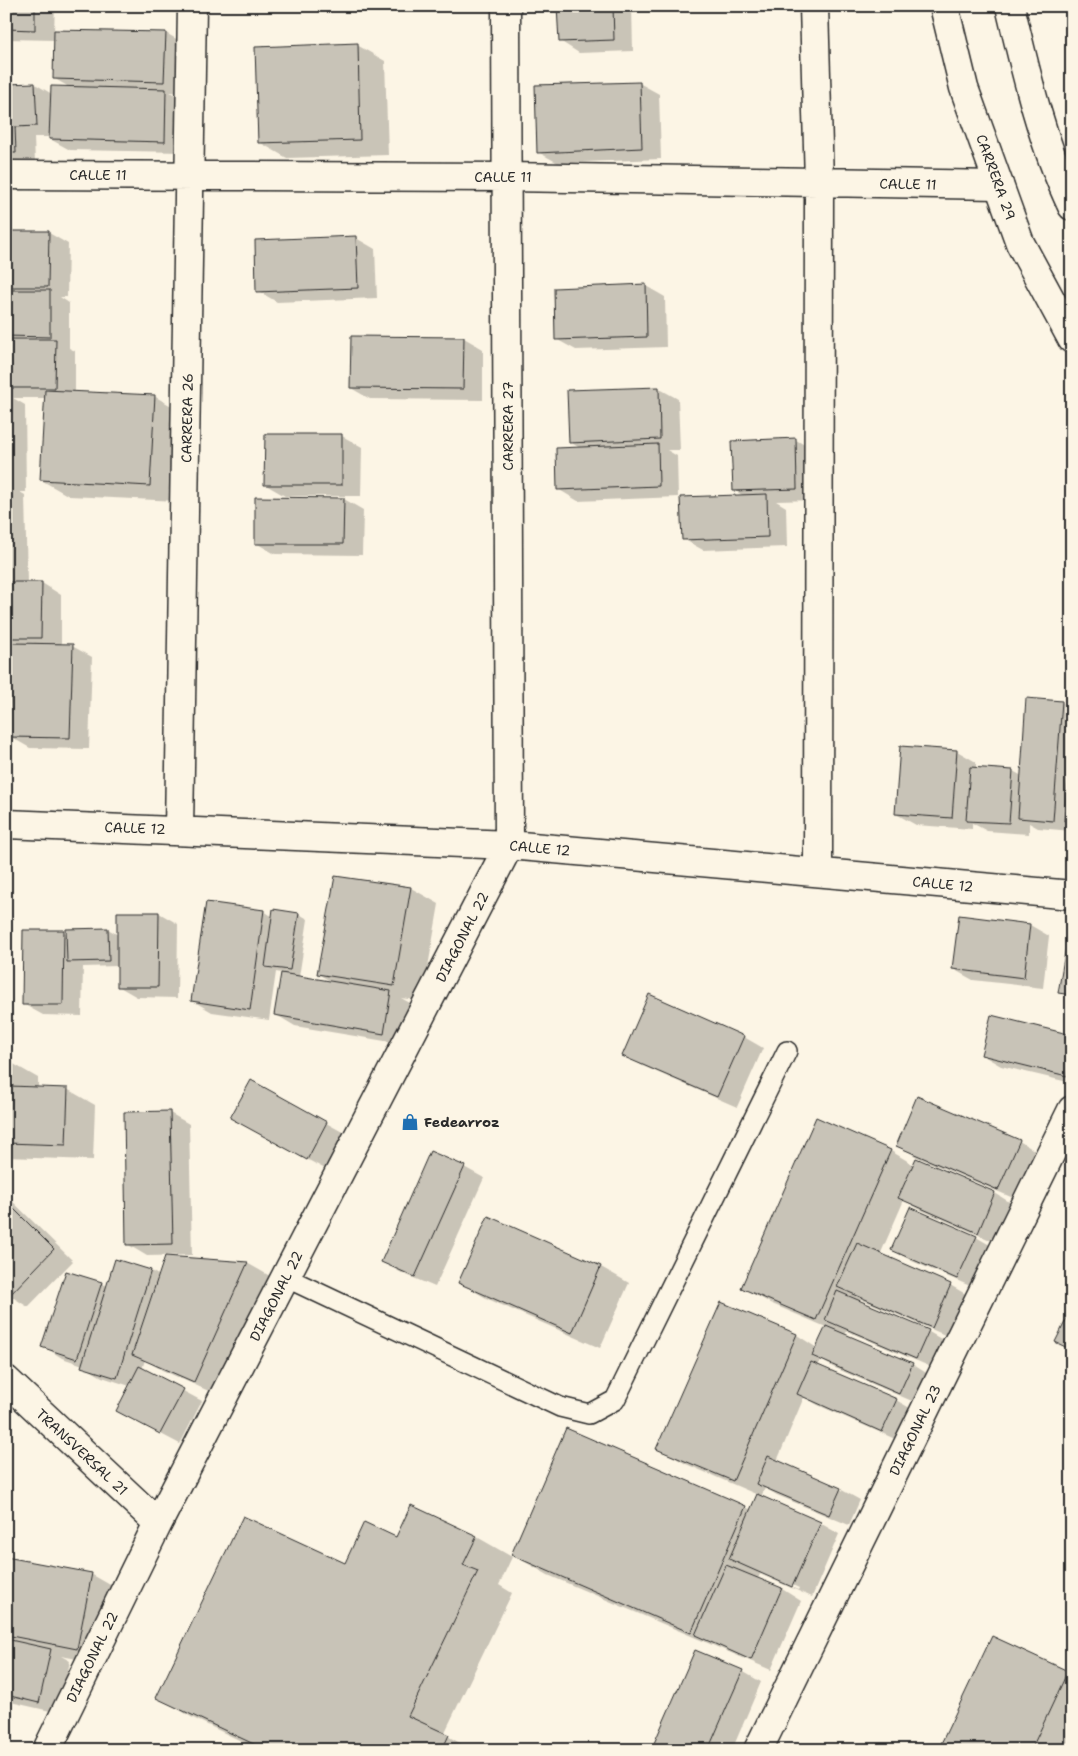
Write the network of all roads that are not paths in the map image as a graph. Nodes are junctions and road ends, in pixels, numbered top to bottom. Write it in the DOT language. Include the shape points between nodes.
graph roads {
  1 [pos="192,6"];
  2 [pos="506,6"];
  3 [pos="814,6"];
  4 [pos="944,6"];
  5 [pos="1010,6"];
  6 [pos="6,175"];
  7 [pos="191,176"];
  8 [pos="507,176"];
  9 [pos="819,182"];
  10 [pos="999,185"];
  11 [pos="1072,206"];
  12 [pos="1072,339"];
  13 [pos="6,824"];
  14 [pos="179,830"];
  15 [pos="509,845"];
  16 [pos="818,872"];
  17 [pos="1072,895"];
  18 [pos="787,1051"];
  19 [pos="1072,1110"];
  20 [pos="286,1277"];
  21 [pos="6,1380"];
  22 [pos="158,1523"];
  23 [pos="47,1750"];
  24 [pos="758,1750"];
  1 -- 7 [label="street, CARRERA 26"];
  2 -- 8 [label="street, CARRERA 27"];
  3 -- 9 [label="street"];
  4 -- 10 [label="street, CARRERA 29" via="964,88"];
  5 -- 11 [label="street" via="1027,82 1058,176"];
  6 -- 7 [label="street, CALLE 11"];
  7 -- 8 [label="street, CALLE 11"];
  7 -- 14 [label="street, CARRERA 26"];
  8 -- 9 [label="street, CALLE 11"];
  8 -- 15 [label="street, CARRERA 27"];
  9 -- 10 [label="street, CALLE 11"];
  9 -- 16 [label="street"];
  10 -- 12 [label="street, CARRERA 29" via="1020,243"];
  13 -- 14 [label="street, CALLE 12"];
  14 -- 15 [label="street, CALLE 12"];
  15 -- 16 [label="street, CALLE 12"];
  15 -- 20 [label="street, DIAGONAL 22"];
  16 -- 17 [label="street, CALLE 12"];
  18 -- 20 [label="lane" via="615,1400 589,1414 560,1407"];
  19 -- 24 [label="street, DIAGONAL 23"];
  20 -- 22 [label="street, DIAGONAL 22"];
  21 -- 22 [label="street, TRANSVERSAL 21"];
  22 -- 23 [label="street, DIAGONAL 22"];
}
